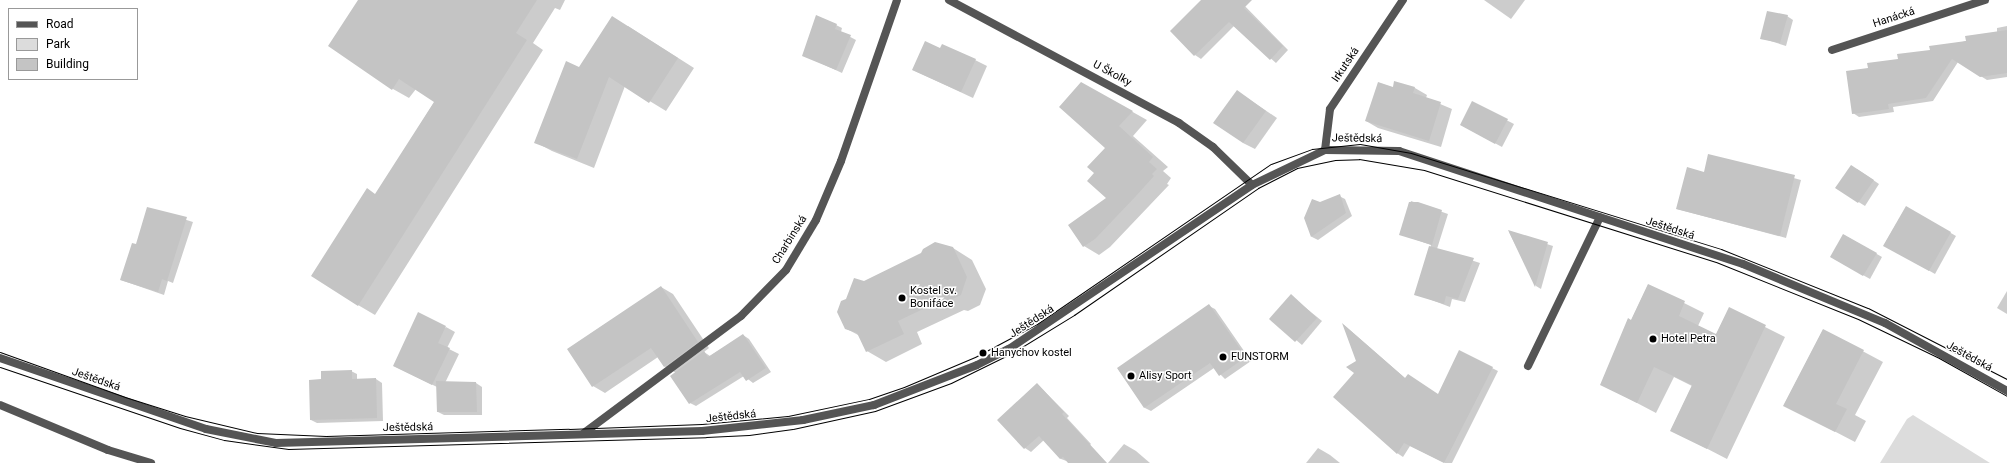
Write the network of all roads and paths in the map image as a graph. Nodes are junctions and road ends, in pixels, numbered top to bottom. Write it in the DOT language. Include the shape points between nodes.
graph roads {
  1 [pos="897,0"];
  2 [pos="949,0"];
  3 [pos="1403,0"];
  4 [pos="1985,0"];
  5 [pos="1832,50"];
  6 [pos="1324,150"];
  7 [pos="1252,185"];
  8 [pos="1600,217"];
  9 [pos="0,358"];
  10 [pos="1528,366"];
  11 [pos="2007,391"];
  12 [pos="0,405"];
  13 [pos="584,434"];
  14 [pos="151,463"];
  1 -- 13 [label="street, Charbinská" via="841,161 816,220 786,270 741,316"];
  2 -- 7 [label="street, U Školky" via="1179,123 1213,147"];
  3 -- 6 [label="street, Irkutská" via="1330,109"];
  4 -- 5 [label="street, Hanácká"];
  6 -- 7 [label="street, Ještědská"];
  6 -- 8 [label="street, Ještědská" via="1399,152"];
  7 -- 13 [label="street, Ještědská" via="1009,349 977,365 874,405 803,420 702,431"];
  8 -- 10 [label="street"];
  8 -- 11 [label="street, Ještědská" via="1743,264 1885,323"];
  9 -- 13 [label="street, Ještědská" via="206,429 276,443"];
  12 -- 14 [label="street" via="108,450"];
}
